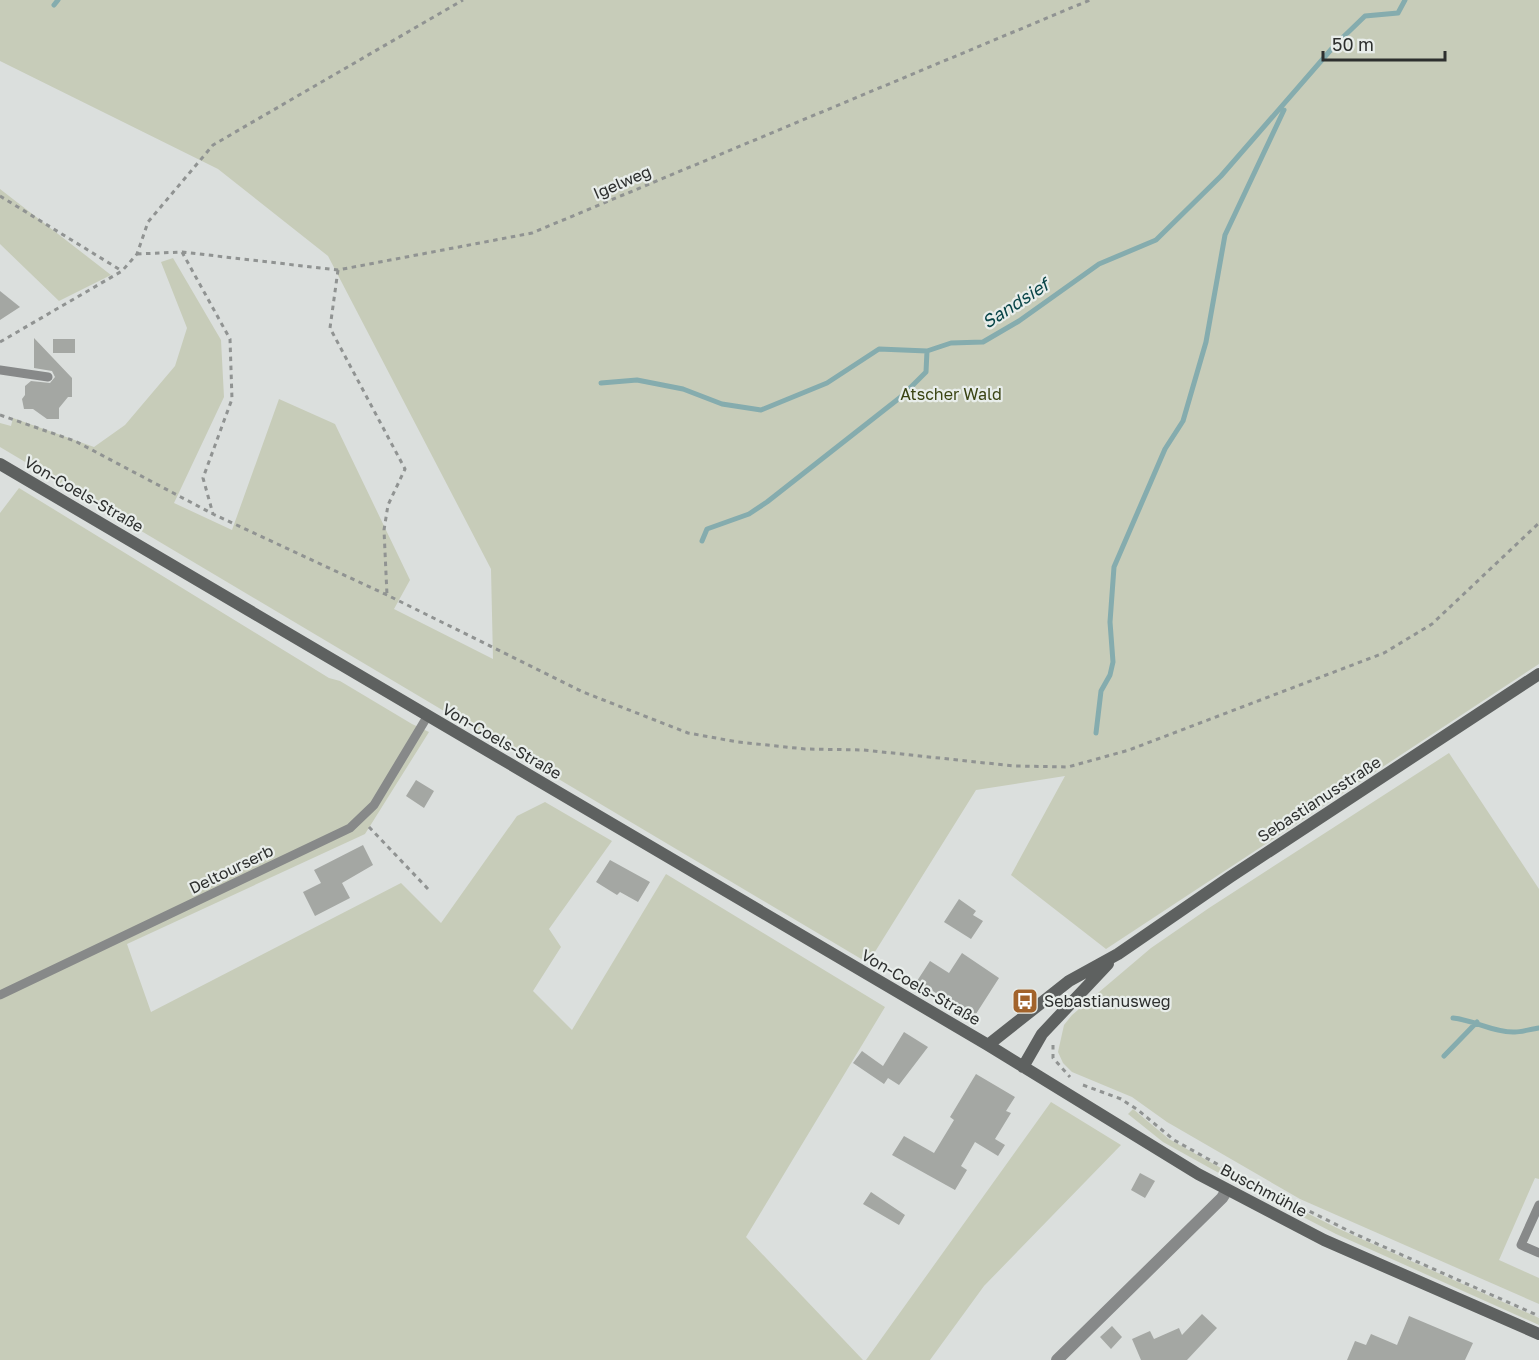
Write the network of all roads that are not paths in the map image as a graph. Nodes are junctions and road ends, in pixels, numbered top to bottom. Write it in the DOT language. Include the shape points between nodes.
graph roads {
  1 [pos="0,370"];
  2 [pos="48,376"];
  3 [pos="0,464"];
  4 [pos="1539,674"];
  5 [pos="428,717"];
  6 [pos="1118,954"];
  7 [pos="0,995"];
  8 [pos="988,1046"];
  9 [pos="1023,1067"];
  10 [pos="1227,1190"];
  11 [pos="1539,1204"];
  12 [pos="1539,1253"];
  13 [pos="1539,1335"];
  14 [pos="1057,1360"];
  1 -- 2 [label="lane"];
  3 -- 5 [label="main road, Von-Coels-Straße"];
  4 -- 6 [label="main road, Sebastianusstraße"];
  5 -- 7 [label="lane, Deltourserb" via="375,805 361,820 334,837"];
  5 -- 8 [label="main road, Von-Coels-Straße"];
  6 -- 8 [label="main road, Sebastianusstraße" via="1069,981"];
  6 -- 9 [label="main road, Sebastianusstraße" via="1042,1034"];
  8 -- 9 [label="main road, Buschmühle"];
  9 -- 10 [label="main road, Buschmühle"];
  10 -- 13 [label="main road, Buschmühle" via="1324,1240"];
  10 -- 14 [label="street"];
  11 -- 12 [label="lane" via="1521,1245"];
}
